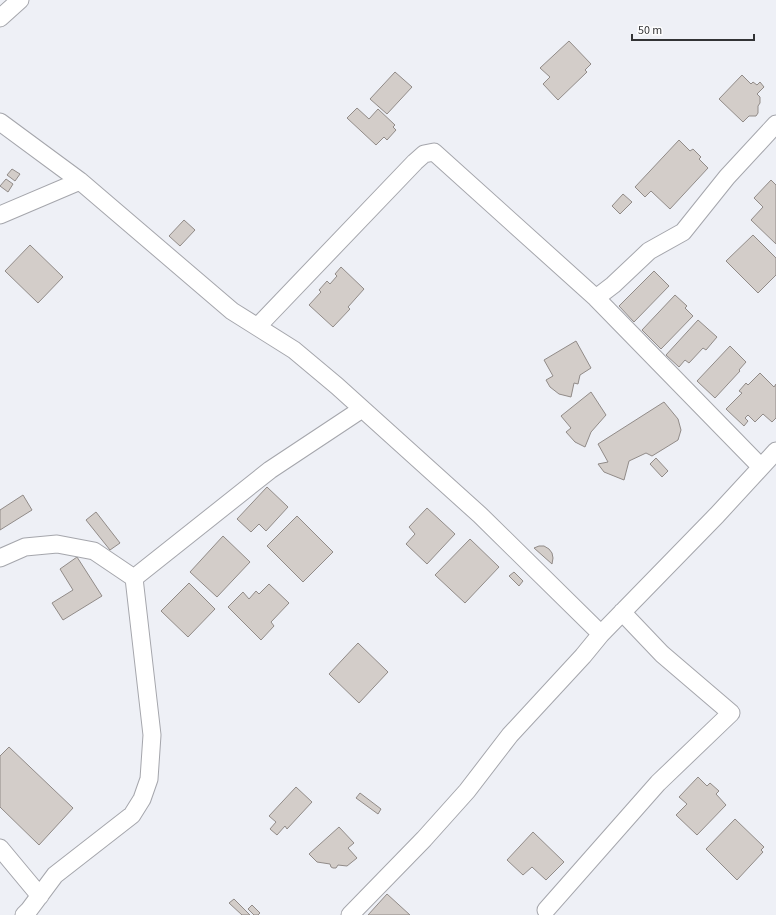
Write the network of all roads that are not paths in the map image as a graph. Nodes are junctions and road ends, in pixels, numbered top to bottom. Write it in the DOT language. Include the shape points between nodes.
graph roads {
  1 [pos="20,0"];
  2 [pos="0,18"];
  3 [pos="0,122"];
  4 [pos="776,124"];
  5 [pos="80,181"];
  6 [pos="0,215"];
  7 [pos="596,298"];
  8 [pos="258,326"];
  9 [pos="362,409"];
  10 [pos="776,451"];
  11 [pos="762,467"];
  12 [pos="0,558"];
  13 [pos="134,578"];
  14 [pos="622,612"];
  15 [pos="601,634"];
  16 [pos="0,848"];
  17 [pos="40,896"];
  18 [pos="546,910"];
  19 [pos="24,915"];
  20 [pos="350,915"];
  1 -- 2 [label="street"];
  3 -- 5 [label="street"];
  4 -- 7 [label="street" via="727,177 683,232 649,251"];
  5 -- 6 [label="street"];
  5 -- 8 [label="street" via="232,311"];
  7 -- 8 [label="street" via="434,152 424,154 415,162"];
  7 -- 11 [label="street"];
  8 -- 9 [label="street" via="294,350"];
  9 -- 13 [label="street" via="270,470"];
  9 -- 15 [label="street" via="480,515"];
  10 -- 11 [label="street"];
  11 -- 14 [label="street"];
  12 -- 13 [label="street" via="25,547 57,544 94,551"];
  13 -- 17 [label="street" via="152,735 149,779 142,799 132,815 55,875"];
  14 -- 15 [label="street"];
  14 -- 18 [label="street" via="662,654 731,713 658,783"];
  15 -- 20 [label="street" via="510,735 467,791"];
  16 -- 17 [label="street"];
  17 -- 19 [label="street"];
}
